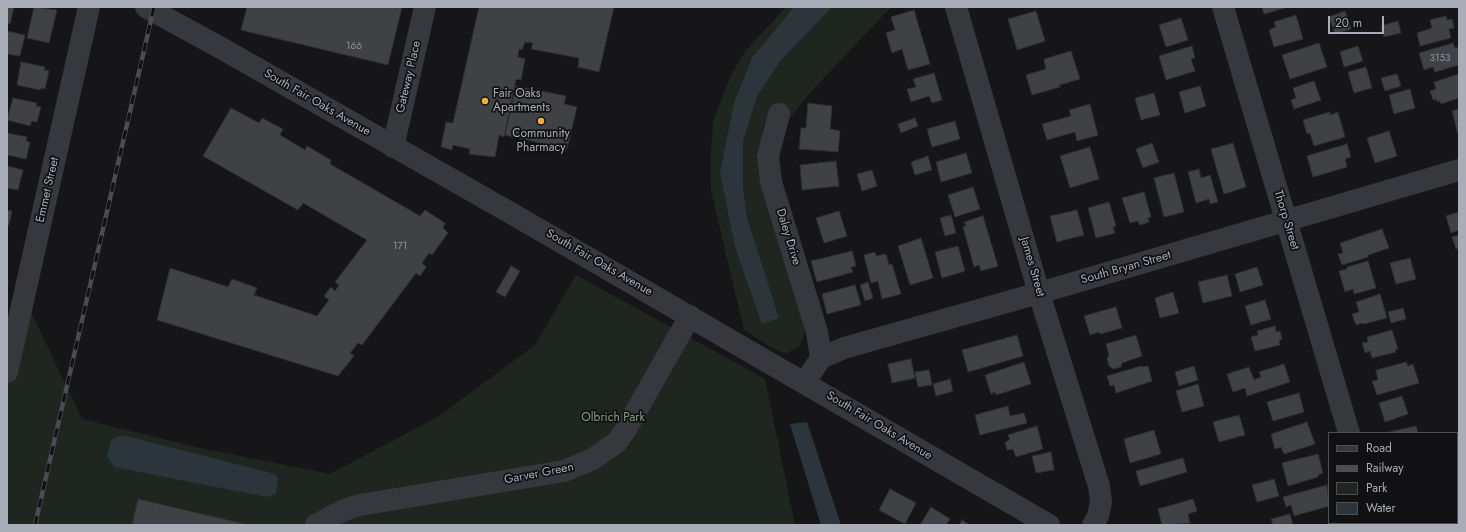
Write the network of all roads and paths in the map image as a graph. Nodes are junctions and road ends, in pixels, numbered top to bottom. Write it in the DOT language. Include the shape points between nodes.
graph roads {
  1 [pos="88,7"];
  2 [pos="146,7"];
  3 [pos="425,7"];
  4 [pos="956,7"];
  5 [pos="1223,7"];
  6 [pos="779,114"];
  7 [pos="393,147"];
  8 [pos="1459,170"];
  9 [pos="1287,221"];
  10 [pos="1039,293"];
  11 [pos="690,316"];
  12 [pos="821,358"];
  13 [pos="7,372"];
  14 [pos="805,382"];
  15 [pos="1348,432"];
  16 [pos="316,525"];
  17 [pos="1049,525"];
  18 [pos="1093,525"];
  1 -- 13 [label="street, Emmet Street"];
  2 -- 7 [label="street, South Fair Oaks Avenue"];
  3 -- 7 [label="street, Gateway Place"];
  4 -- 10 [label="street, James Street"];
  5 -- 9 [label="street, Thorp Street"];
  6 -- 12 [label="street, Daley Drive" via="768,156 771,182 817,332"];
  7 -- 11 [label="street, South Fair Oaks Avenue"];
  8 -- 9 [label="street, South Bryan Street"];
  9 -- 10 [label="street, South Bryan Street"];
  9 -- 15 [label="street, Thorp Street"];
  10 -- 12 [label="street, South Bryan Street" via="844,348"];
  10 -- 18 [label="street, James Street" via="1099,486 1101,502"];
  11 -- 14 [label="street, South Fair Oaks Avenue"];
  11 -- 16 [label="street, Garver Green" via="626,429 617,442 593,459 564,471 360,505 344,510"];
  12 -- 14 [label="street"];
  14 -- 17 [label="street, South Fair Oaks Avenue"];
}
